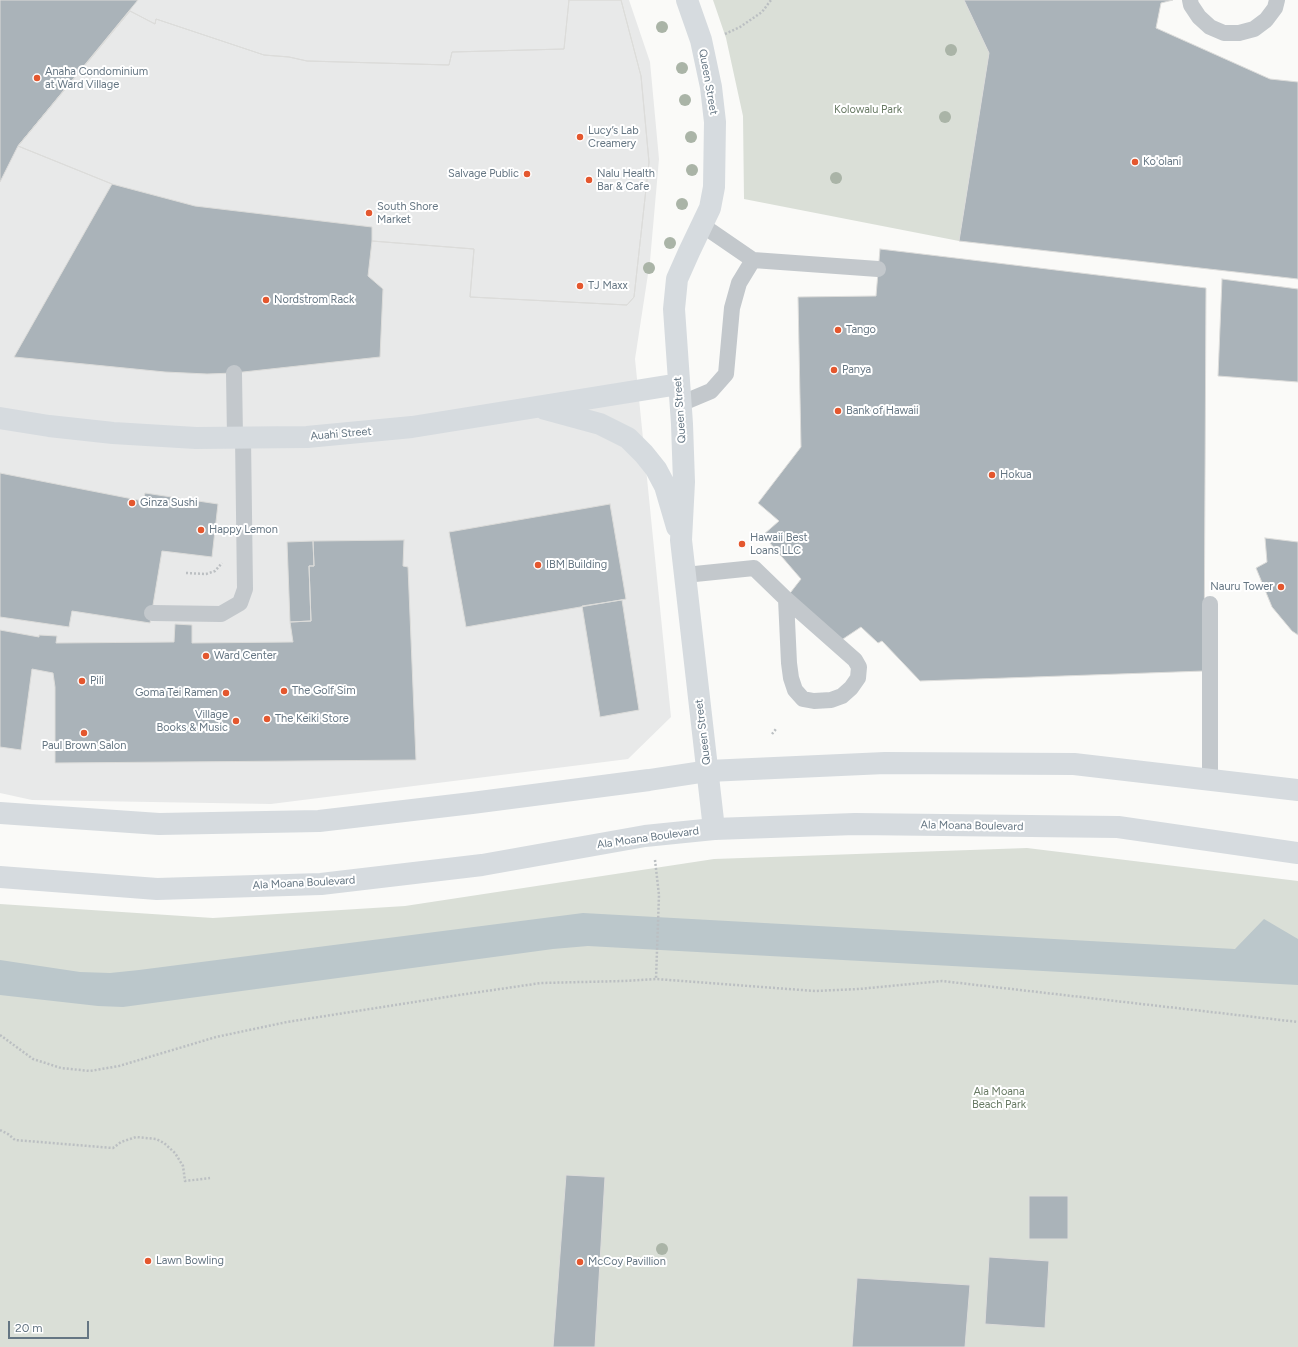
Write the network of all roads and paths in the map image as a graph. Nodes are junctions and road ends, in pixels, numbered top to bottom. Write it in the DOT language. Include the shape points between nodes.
graph roads {
  1 [pos="687,0"];
  2 [pos="771,0"];
  3 [pos="1190,0"];
  4 [pos="1277,0"];
  5 [pos="725,34"];
  6 [pos="702,225"];
  7 [pos="753,260"];
  8 [pos="878,269"];
  9 [pos="234,373"];
  10 [pos="680,394"];
  11 [pos="538,407"];
  12 [pos="0,418"];
  13 [pos="239,438"];
  14 [pos="681,540"];
  15 [pos="223,562"];
  16 [pos="186,573"];
  17 [pos="685,575"];
  18 [pos="786,599"];
  19 [pos="1210,604"];
  20 [pos="152,613"];
  21 [pos="776,729"];
  22 [pos="772,734"];
  23 [pos="708,771"];
  24 [pos="1210,779"];
  25 [pos="1298,790"];
  26 [pos="0,813"];
  27 [pos="714,829"];
  28 [pos="1298,854"];
  29 [pos="655,860"];
  30 [pos="0,876"];
  31 [pos="656,979"];
  32 [pos="1298,1022"];
  33 [pos="0,1035"];
  34 [pos="0,1130"];
  35 [pos="210,1178"];
  1 -- 6 [label="main road, Queen Street" via="701,40 715,122 714,187 710,208"];
  2 -- 5 [label="path" via="762,12"];
  3 -- 4 [label="lane" via="1198,17 1210,27 1224,33 1239,34 1254,29 1266,20 1275,8"];
  6 -- 7 [label="lane"];
  6 -- 10 [label="main road, Queen Street" via="677,279 674,309"];
  7 -- 8 [label="lane"];
  7 -- 10 [label="lane" via="739,283 732,308 726,374 711,390"];
  9 -- 13 [label="lane"];
  10 -- 11 [label="main road, Auahi Street"];
  10 -- 14 [label="main road, Queen Street" via="684,482"];
  11 -- 13 [label="main road, Auahi Street" via="375,432"];
  11 -- 14 [label="main road" via="600,424 628,438 652,464 665,486"];
  12 -- 13 [label="main road, Auahi Street" via="113,433"];
  13 -- 20 [label="lane" via="245,589 240,603 221,614"];
  14 -- 17 [label="main road, Queen Street"];
  15 -- 16 [label="path" via="215,571 206,574"];
  17 -- 18 [label="lane" via="754,568"];
  17 -- 23 [label="main road, Queen Street"];
  18 -- 18 [label="lane" via="790,670 795,690 803,699 814,701 842,696 858,678 859,668 855,660"];
  19 -- 24 [label="lane"];
  21 -- 22 [label="path"];
  23 -- 24 [label="main road" via="885,763 1074,764"];
  23 -- 26 [label="main road" via="472,803 319,820 159,824"];
  23 -- 27 [label="main road, Queen Street"];
  24 -- 25 [label="main road"];
  27 -- 28 [label="main road, Ala Moana Boulevard" via="855,824 1118,828"];
  27 -- 30 [label="main road, Ala Moana Boulevard" via="645,836 482,865 321,884 158,889"];
  29 -- 31 [label="path" via="659,895"];
  31 -- 32 [label="path" via="815,991 942,981"];
  31 -- 33 [label="path" via="541,983 287,1022 216,1037 119,1066 90,1070 61,1068 33,1059"];
  34 -- 35 [label="path" via="15,1140 113,1148 136,1137 156,1139 176,1153 183,1166 184,1181"];
}
